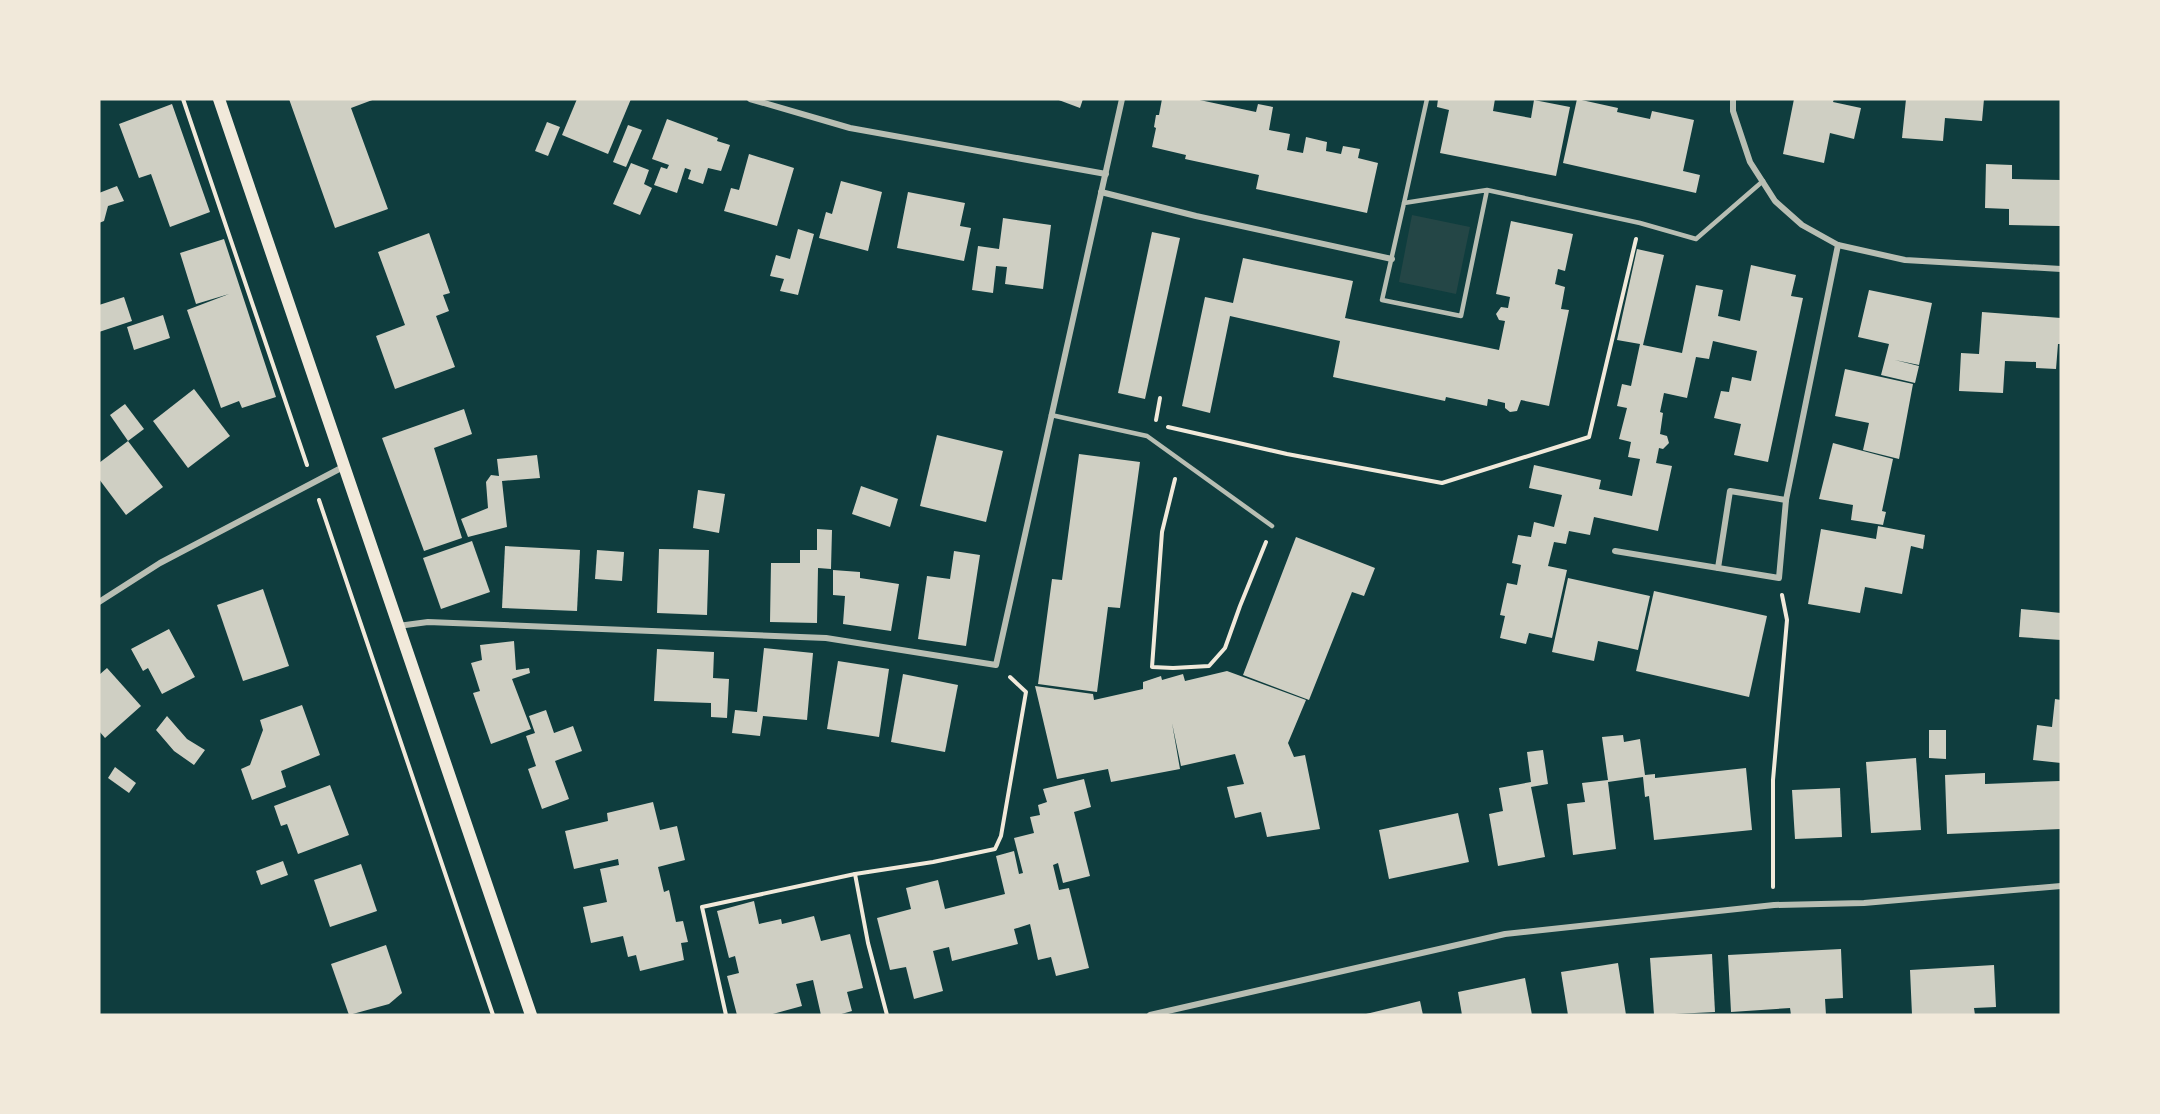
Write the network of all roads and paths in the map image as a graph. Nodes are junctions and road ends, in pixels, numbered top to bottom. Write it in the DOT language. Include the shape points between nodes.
graph roads {
  1 [pos="183,99"];
  2 [pos="219,99"];
  3 [pos="750,99"];
  4 [pos="1122,99"];
  5 [pos="1427,99"];
  6 [pos="1733,99"];
  7 [pos="1106,174"];
  8 [pos="1763,181"];
  9 [pos="1487,190"];
  10 [pos="1101,192"];
  11 [pos="1404,203"];
  12 [pos="1640,223"];
  13 [pos="1839,245"];
  14 [pos="1392,259"];
  15 [pos="2061,268"];
  16 [pos="1160,398"];
  17 [pos="1051,415"];
  18 [pos="1155,424"];
  19 [pos="1166,426"];
  20 [pos="1180,458"];
  21 [pos="343,467"];
  22 [pos="313,483"];
  23 [pos="1786,500"];
  24 [pos="1272,526"];
  25 [pos="1615,550"];
  26 [pos="1718,568"];
  27 [pos="1779,578"];
  28 [pos="99,602"];
  29 [pos="399,626"];
  30 [pos="996,665"];
  31 [pos="855,874"];
  32 [pos="2061,886"];
  33 [pos="1773,905"];
  34 [pos="493,1015"];
  35 [pos="531,1015"];
  36 [pos="726,1015"];
  37 [pos="887,1015"];
  38 [pos="1150,1015"];
  1 -- 22 [label="path"];
  2 -- 21 [label="main road"];
  3 -- 7 [label="street" via="850,128"];
  4 -- 7 [label="street"];
  5 -- 11 [label="lane"];
  6 -- 8 [label="street" via="1733,111 1750,162"];
  7 -- 10 [label="street"];
  8 -- 12 [label="lane" via="1696,239"];
  8 -- 13 [label="street" via="1775,201 1802,225"];
  9 -- 11 [label="lane"];
  9 -- 12 [label="lane"];
  9 -- 14 [label="lane" via="1461,316 1382,300"];
  10 -- 14 [label="street"];
  10 -- 17 [label="street"];
  11 -- 14 [label="lane"];
  12 -- 19 [label="path" via="1588,437 1442,483"];
  13 -- 15 [label="street" via="1905,260"];
  13 -- 23 [label="street"];
  16 -- 18 [label="path"];
  17 -- 20 [label="lane" via="1147,436"];
  17 -- 30 [label="street"];
  20 -- 24 [label="lane"];
  20 -- 24 [label="path" via="1162,532 1152,667 1209,666 1225,648"];
  21 -- 22 [label="street"];
  21 -- 29 [label="main road"];
  22 -- 28 [label="street" via="160,563"];
  22 -- 34 [label="path"];
  23 -- 26 [label="street" via="1730,491"];
  23 -- 27 [label="street"];
  25 -- 26 [label="street"];
  26 -- 27 [label="street"];
  27 -- 33 [label="path" via="1786,620 1773,780"];
  29 -- 30 [label="street" via="440,622 826,638"];
  29 -- 35 [label="main road"];
  30 -- 31 [label="path" via="1026,692 1002,836 995,849"];
  31 -- 36 [label="path" via="702,907"];
  31 -- 37 [label="path"];
  32 -- 33 [label="street" via="1864,903"];
  33 -- 38 [label="street" via="1505,934"];
}
